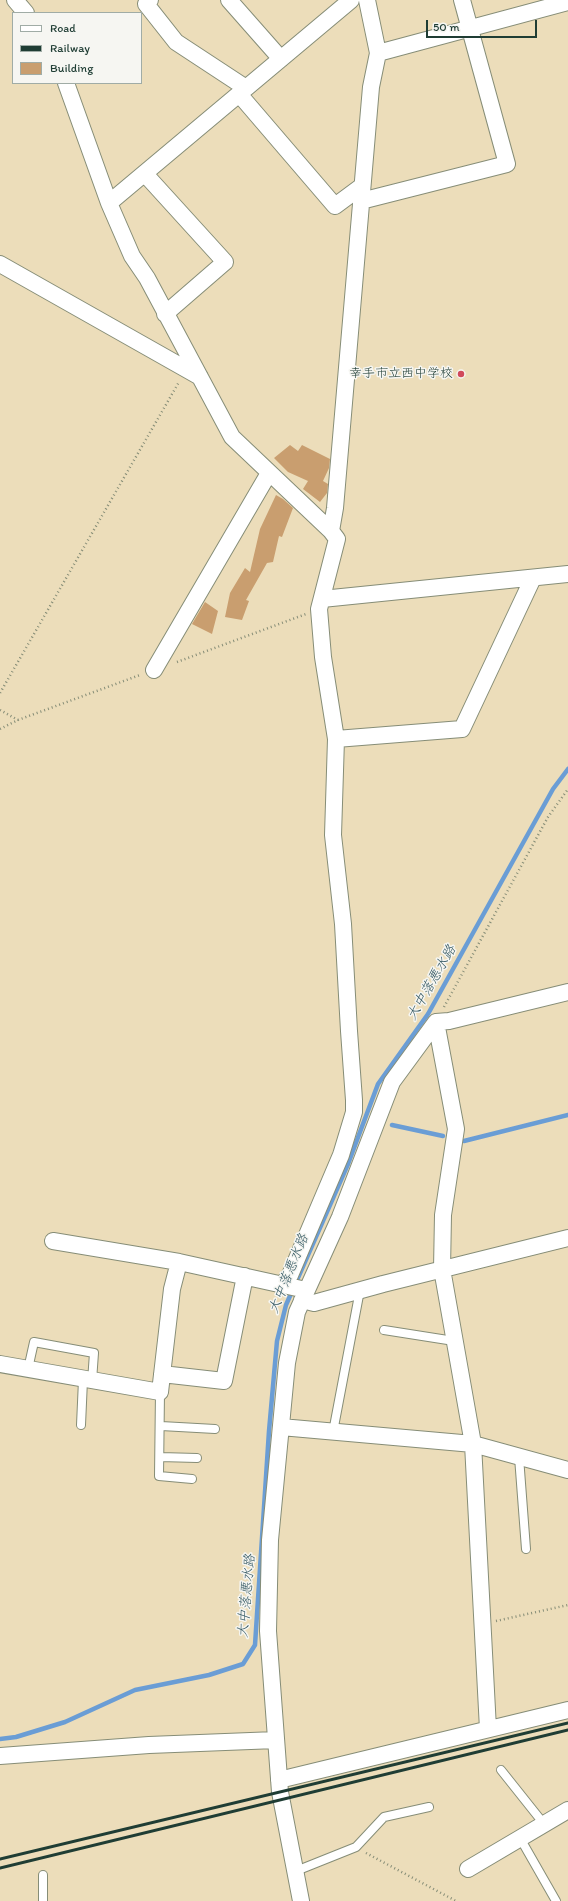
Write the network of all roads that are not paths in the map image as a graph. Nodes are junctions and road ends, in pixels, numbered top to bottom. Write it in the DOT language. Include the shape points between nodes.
graph roads {
  1 [pos="15,0"];
  2 [pos="150,0"];
  3 [pos="229,0"];
  4 [pos="351,0"];
  5 [pos="367,0"];
  6 [pos="462,0"];
  7 [pos="568,2"];
  8 [pos="25,12"];
  9 [pos="470,29"];
  10 [pos="378,53"];
  11 [pos="282,59"];
  12 [pos="66,84"];
  13 [pos="243,91"];
  14 [pos="145,174"];
  15 [pos="361,193"];
  16 [pos="109,203"];
  17 [pos="0,264"];
  18 [pos="165,314"];
  19 [pos="200,377"];
  20 [pos="269,473"];
  21 [pos="331,531"];
  22 [pos="568,574"];
  23 [pos="533,578"];
  24 [pos="322,598"];
  25 [pos="154,670"];
  26 [pos="336,738"];
  27 [pos="568,992"];
  28 [pos="436,1022"];
  29 [pos="568,1238"];
  30 [pos="53,1241"];
  31 [pos="179,1262"];
  32 [pos="442,1269"];
  33 [pos="245,1276"];
  34 [pos="284,1284"];
  35 [pos="360,1290"];
  36 [pos="303,1293"];
  37 [pos="384,1330"];
  38 [pos="454,1341"];
  39 [pos="0,1364"];
  40 [pos="28,1369"];
  41 [pos="162,1374"];
  42 [pos="88,1380"];
  43 [pos="160,1392"];
  44 [pos="81,1425"];
  45 [pos="161,1426"];
  46 [pos="281,1427"];
  47 [pos="215,1429"];
  48 [pos="334,1432"];
  49 [pos="473,1444"];
  50 [pos="160,1457"];
  51 [pos="519,1457"];
  52 [pos="197,1458"];
  53 [pos="568,1470"];
  54 [pos="192,1479"];
  55 [pos="526,1549"];
  56 [pos="568,1710"];
  57 [pos="488,1729"];
  58 [pos="276,1740"];
  59 [pos="0,1756"];
  60 [pos="501,1770"];
  61 [pos="280,1780"];
  62 [pos="429,1807"];
  63 [pos="568,1810"];
  64 [pos="544,1824"];
  65 [pos="520,1838"];
  66 [pos="468,1869"];
  67 [pos="296,1871"];
  68 [pos="43,1875"];
  69 [pos="43,1901"];
  70 [pos="302,1901"];
  71 [pos="556,1901"];
  1 -- 8 [label="street"];
  2 -- 13 [label="street" via="146,4 176,42"];
  3 -- 11 [label="street"];
  4 -- 11 [label="street"];
  5 -- 10 [label="street"];
  6 -- 9 [label="street"];
  7 -- 9 [label="street"];
  9 -- 10 [label="street"];
  9 -- 15 [label="street" via="507,164"];
  10 -- 15 [label="street" via="371,87"];
  11 -- 13 [label="street"];
  12 -- 16 [label="street"];
  13 -- 14 [label="street"];
  13 -- 15 [label="street" via="336,206"];
  14 -- 16 [label="street"];
  14 -- 18 [label="street" via="225,262"];
  15 -- 21 [label="street"];
  16 -- 18 [label="street" via="132,256 147,278"];
  17 -- 19 [label="street"];
  18 -- 19 [label="street"];
  19 -- 20 [label="street" via="232,437"];
  20 -- 21 [label="street"];
  20 -- 25 [label="street"];
  21 -- 24 [label="street" via="337,539"];
  22 -- 23 [label="street"];
  23 -- 24 [label="street"];
  23 -- 26 [label="street" via="462,729"];
  24 -- 26 [label="street" via="319,609 323,657"];
  26 -- 34 [label="street" via="333,835 343,924 354,1112 341,1155"];
  27 -- 28 [label="street"];
  28 -- 32 [label="street" via="456,1129 443,1216"];
  28 -- 36 [label="street" via="392,1082 340,1217"];
  29 -- 32 [label="street"];
  30 -- 31 [label="street"];
  31 -- 33 [label="street"];
  31 -- 41 [label="street" via="172,1289"];
  32 -- 35 [label="street"];
  32 -- 38 [label="street"];
  33 -- 34 [label="street"];
  33 -- 41 [label="street" via="224,1381"];
  34 -- 36 [label="street"];
  35 -- 36 [label="street" via="314,1303"];
  35 -- 48 [label="lane"];
  36 -- 46 [label="street" via="287,1363"];
  37 -- 38 [label="lane"];
  38 -- 49 [label="street"];
  39 -- 40 [label="street"];
  40 -- 42 [label="street"];
  40 -- 42 [label="lane" via="34,1342 41,1343 94,1353"];
  41 -- 43 [label="street"];
  42 -- 43 [label="street"];
  42 -- 44 [label="lane"];
  43 -- 45 [label="lane"];
  45 -- 47 [label="lane"];
  45 -- 50 [label="lane"];
  46 -- 48 [label="street"];
  46 -- 58 [label="street" via="270,1540 268,1631"];
  48 -- 49 [label="street"];
  49 -- 51 [label="street"];
  49 -- 57 [label="street"];
  50 -- 52 [label="lane"];
  50 -- 54 [label="lane" via="159,1476"];
  51 -- 53 [label="street"];
  51 -- 55 [label="lane"];
  56 -- 57 [label="street"];
  57 -- 61 [label="street"];
  58 -- 59 [label="street" via="149,1745"];
  58 -- 61 [label="street"];
  60 -- 64 [label="lane"];
  61 -- 67 [label="street"];
  62 -- 67 [label="lane" via="384,1817 356,1847"];
  63 -- 64 [label="street"];
  64 -- 65 [label="street"];
  65 -- 66 [label="street"];
  65 -- 71 [label="lane"];
  67 -- 70 [label="street"];
  68 -- 69 [label="lane"];
}
